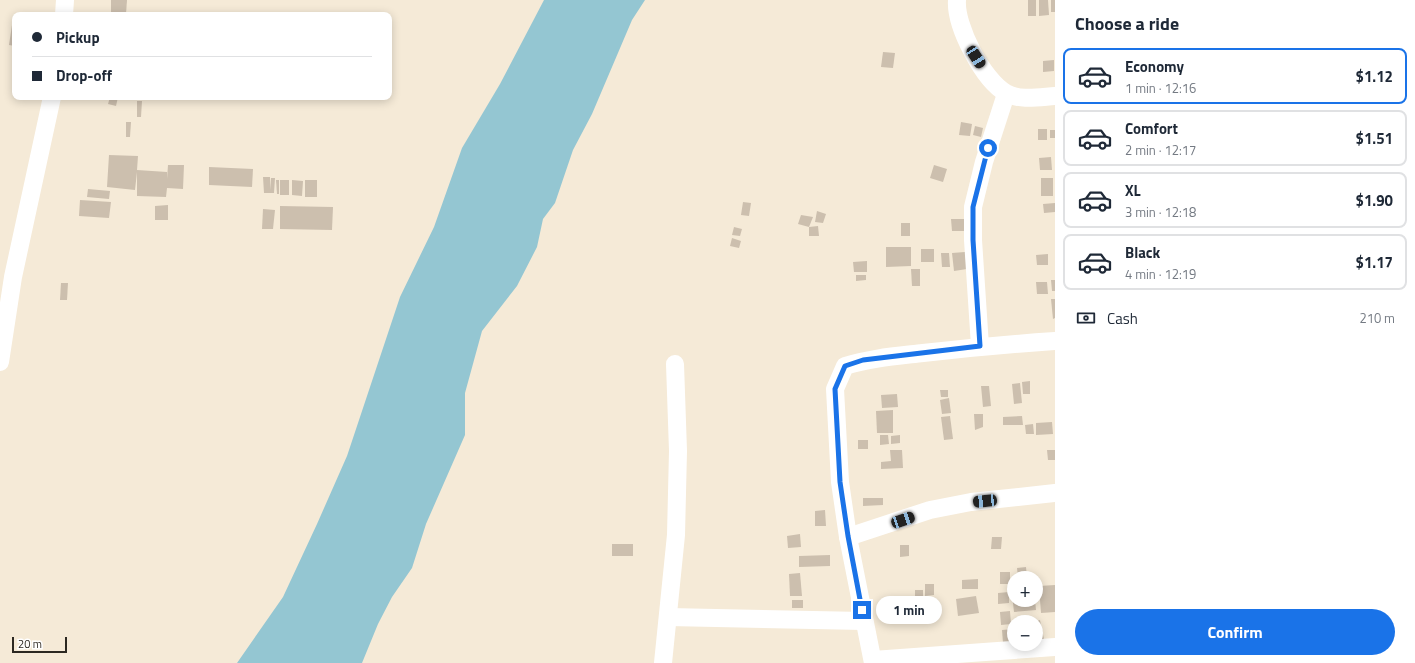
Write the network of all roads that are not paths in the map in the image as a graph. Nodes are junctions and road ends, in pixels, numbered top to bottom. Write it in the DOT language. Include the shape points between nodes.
graph roads {
  1 [pos="65,0"];
  2 [pos="957,0"];
  3 [pos="64,12"];
  4 [pos="1006,94"];
  5 [pos="1055,96"];
  6 [pos="51,100"];
  7 [pos="1055,341"];
  8 [pos="980,346"];
  9 [pos="0,362"];
  10 [pos="675,364"];
  11 [pos="1055,493"];
  12 [pos="848,536"];
  13 [pos="668,617"];
  14 [pos="864,621"];
  15 [pos="1055,647"];
  16 [pos="1003,657"];
  17 [pos="873,661"];
  18 [pos="663,663"];
  1 -- 3 [label="street"];
  2 -- 4 [label="street" via="967,44 993,83"];
  4 -- 5 [label="street" via="1019,98"];
  4 -- 8 [label="street" via="984,162 973,207"];
  6 -- 9 [label="street" via="13,277"];
  7 -- 8 [label="street"];
  8 -- 12 [label="street" via="863,360 845,366 835,389 840,482"];
  10 -- 13 [label="street" via="678,451 676,535"];
  11 -- 12 [label="street" via="971,502 930,510"];
  12 -- 14 [label="street"];
  13 -- 14 [label="street"];
  13 -- 18 [label="street"];
  14 -- 17 [label="street"];
  15 -- 16 [label="street"];
  16 -- 17 [label="street"];
}
